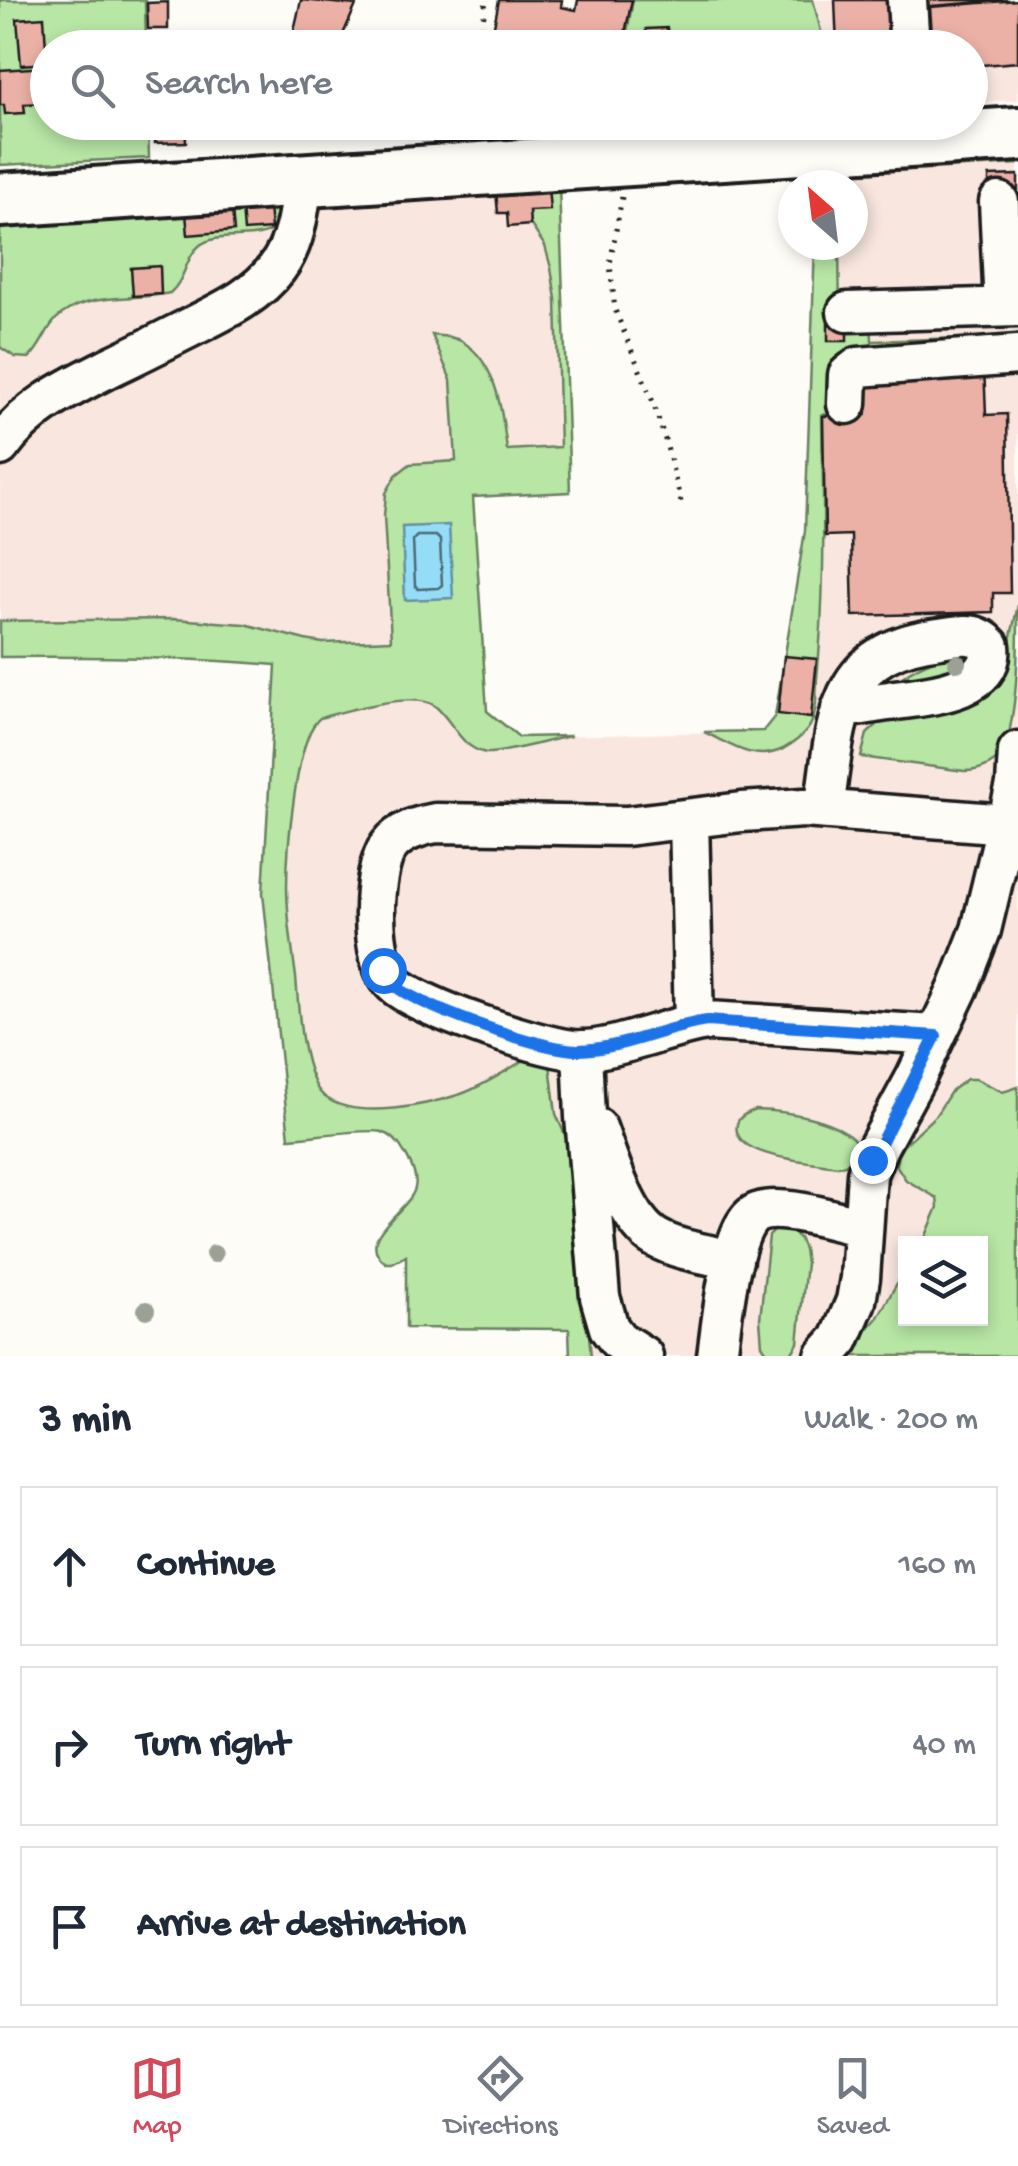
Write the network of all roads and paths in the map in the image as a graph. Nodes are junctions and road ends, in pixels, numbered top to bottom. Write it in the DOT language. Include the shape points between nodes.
graph roads {
  1 [pos="486,0"];
  2 [pos="907,0"];
  3 [pos="482,30"];
  4 [pos="909,30"];
  5 [pos="988,133"];
  6 [pos="1018,134"];
  7 [pos="821,140"];
  8 [pos="624,159"];
  9 [pos="302,180"];
  10 [pos="0,200"];
  11 [pos="999,202"];
  12 [pos="1011,307"];
  13 [pos="847,312"];
  14 [pos="1018,355"];
  15 [pos="847,404"];
  16 [pos="0,446"];
  17 [pos="681,502"];
  18 [pos="841,709"];
  19 [pos="1017,773"];
  20 [pos="824,810"];
  21 [pos="689,819"];
  22 [pos="1007,824"];
  23 [pos="694,1023"];
  24 [pos="936,1036"];
  25 [pos="582,1050"];
  26 [pos="584,1093"];
  27 [pos="863,1228"];
  28 [pos="733,1260"];
  29 [pos="597,1278"];
  30 [pos="606,1356"];
  31 [pos="643,1356"];
  32 [pos="717,1356"];
  33 [pos="825,1356"];
  1 -- 3 [label="path"];
  2 -- 4 [label="lane"];
  5 -- 6 [label="highway"];
  7 -- 8 [label="highway"];
  8 -- 9 [label="highway"];
  8 -- 17 [label="path" via="611,291"];
  9 -- 10 [label="highway"];
  9 -- 16 [label="lane" via="290,246 264,284 59,393 30,412"];
  11 -- 12 [label="lane"];
  12 -- 13 [label="lane"];
  14 -- 15 [label="lane" via="858,367 848,375"];
  18 -- 20 [label="lane"];
  19 -- 22 [label="lane"];
  20 -- 21 [label="lane"];
  20 -- 22 [label="lane"];
  21 -- 23 [label="lane"];
  21 -- 25 [label="lane" via="585,827 436,822 396,838 381,859 378,954 390,981 495,1030"];
  22 -- 24 [label="lane" via="981,930"];
  23 -- 24 [label="lane"];
  23 -- 25 [label="lane"];
  24 -- 27 [label="lane" via="872,1160"];
  25 -- 26 [label="lane"];
  26 -- 28 [label="lane" via="642,1228 672,1245"];
  26 -- 29 [label="lane"];
  27 -- 28 [label="lane" via="764,1211 744,1224"];
  27 -- 33 [label="lane" via="856,1302"];
  28 -- 32 [label="lane"];
  29 -- 30 [label="lane"];
  29 -- 31 [label="lane" via="609,1328"];
}
